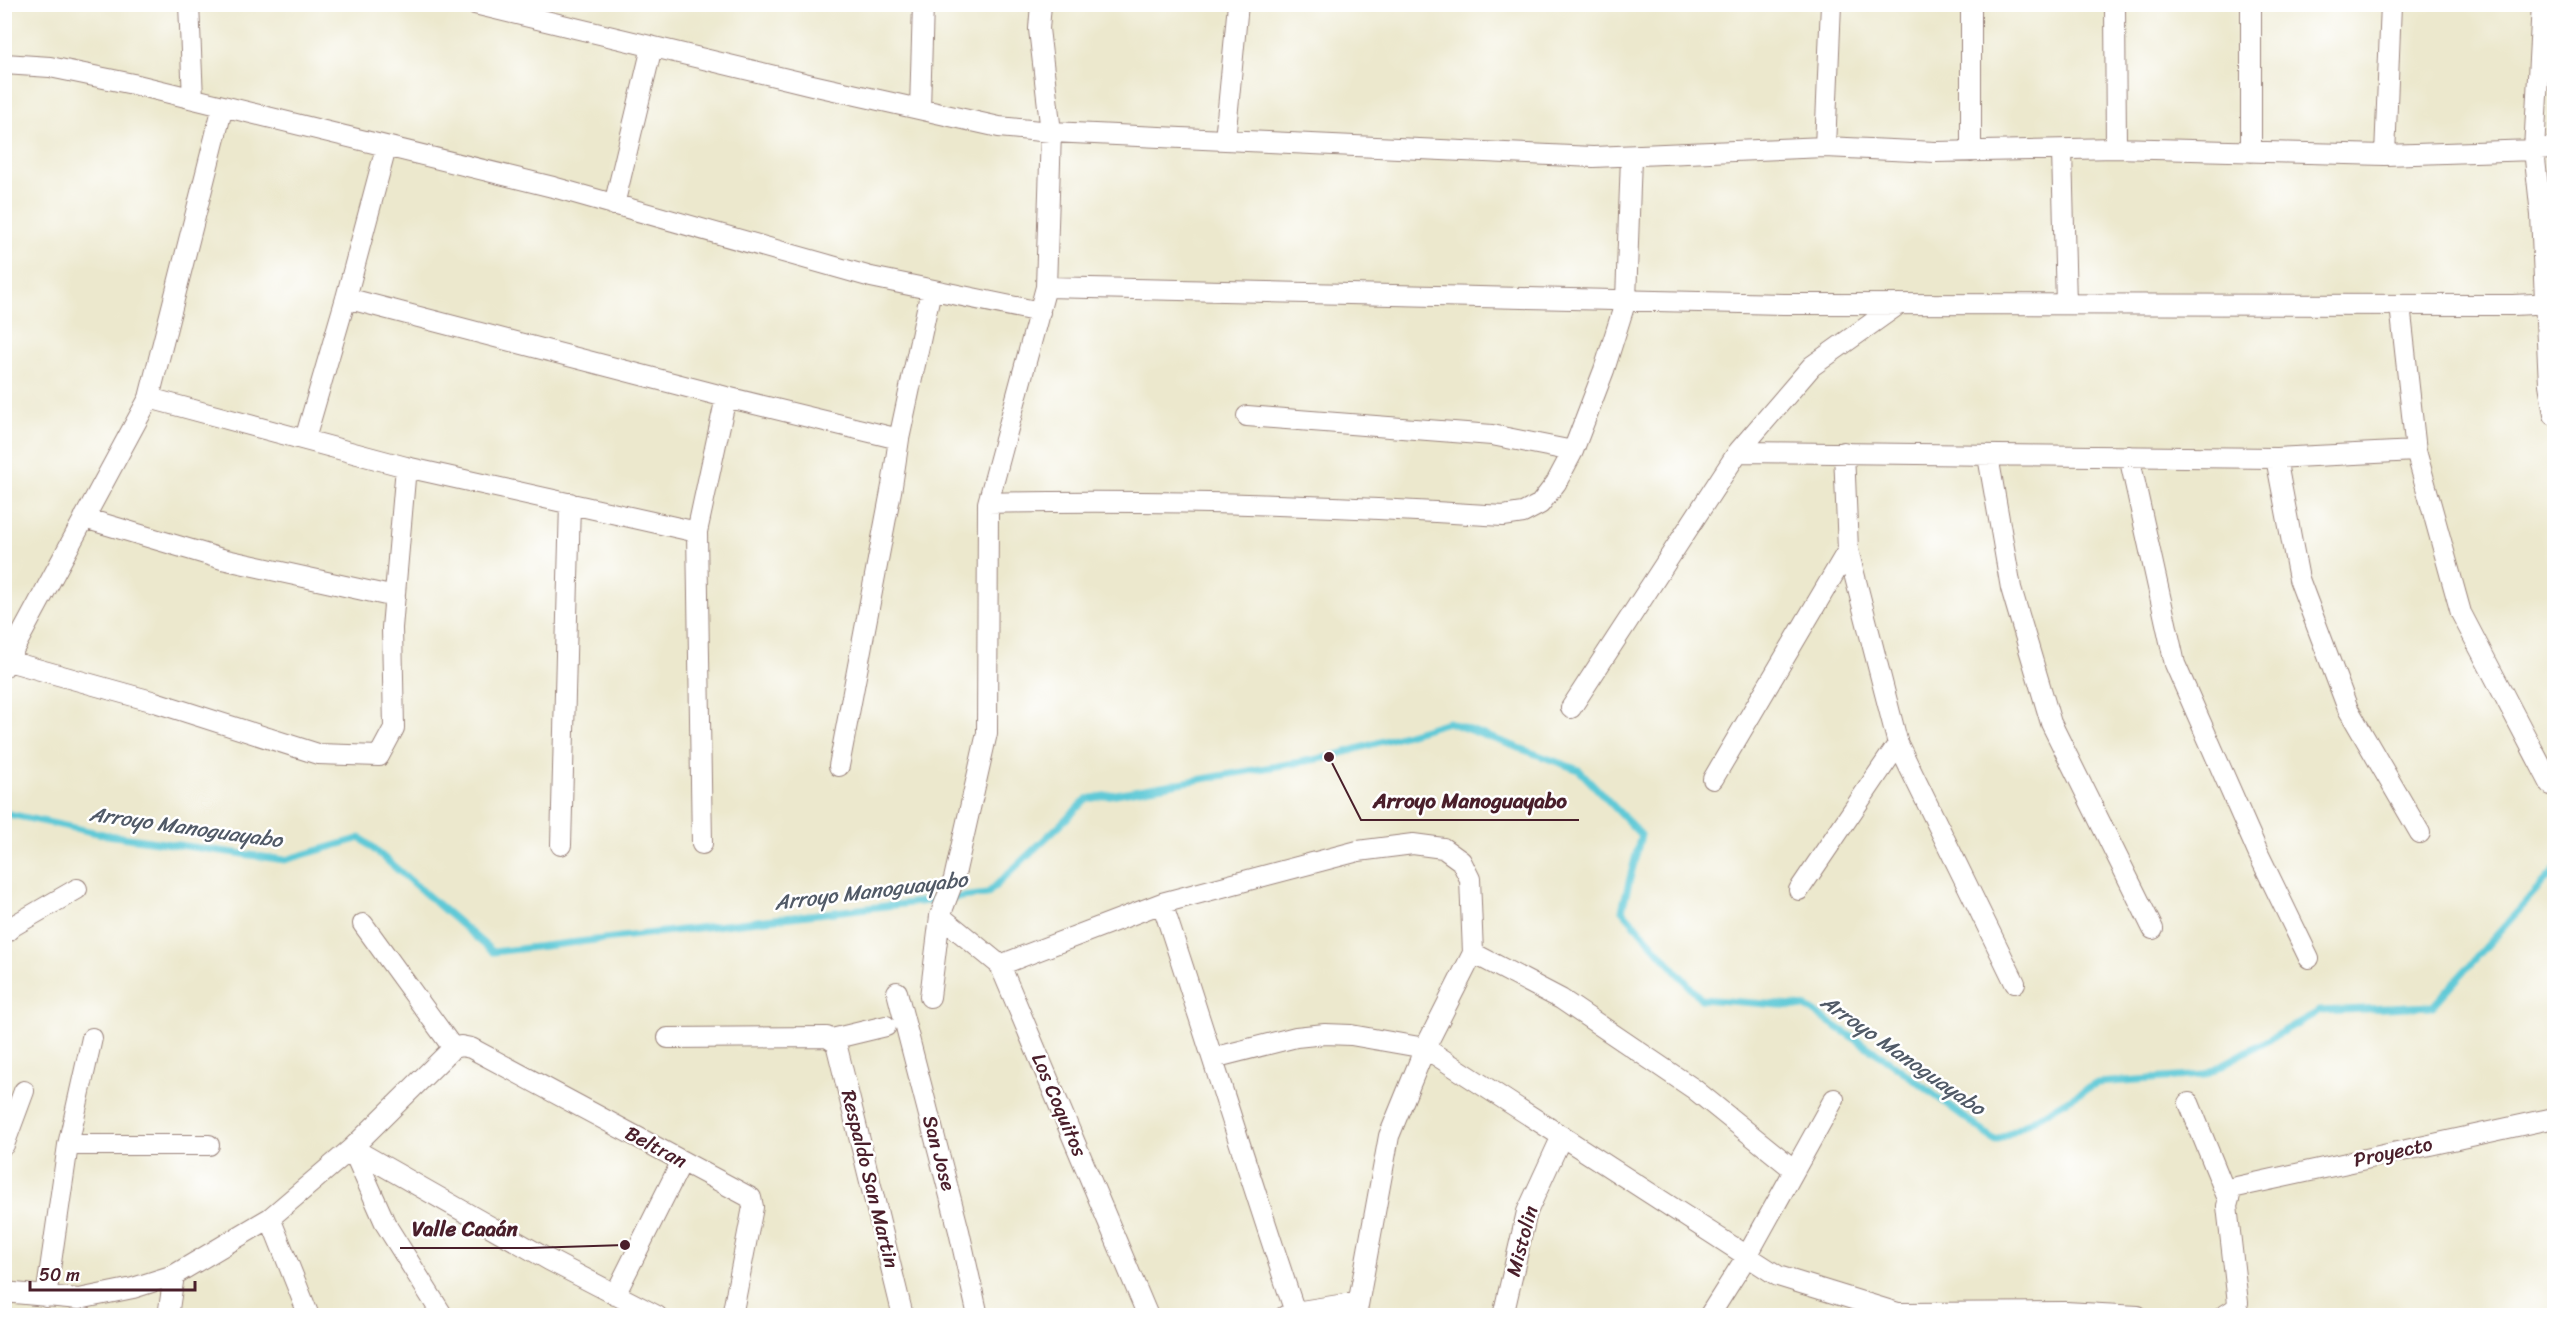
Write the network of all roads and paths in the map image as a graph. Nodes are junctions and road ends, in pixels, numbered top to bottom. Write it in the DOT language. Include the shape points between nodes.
graph roads {
  1 [pos="189,4"];
  2 [pos="475,4"];
  3 [pos="923,4"];
  4 [pos="1041,4"];
  5 [pos="1238,4"];
  6 [pos="1831,4"];
  7 [pos="1971,4"];
  8 [pos="2115,4"];
  9 [pos="2251,4"];
  10 [pos="2391,4"];
  11 [pos="2543,5"];
  12 [pos="652,47"];
  13 [pos="4,64"];
  14 [pos="193,99"];
  15 [pos="224,106"];
  16 [pos="920,109"];
  17 [pos="1051,132"];
  18 [pos="1225,140"];
  19 [pos="1826,147"];
  20 [pos="2554,147"];
  21 [pos="386,148"];
  22 [pos="2116,148"];
  23 [pos="2534,150"];
  24 [pos="2062,151"];
  25 [pos="1971,152"];
  26 [pos="2251,152"];
  27 [pos="2385,155"];
  28 [pos="1631,157"];
  29 [pos="614,205"];
  30 [pos="1046,287"];
  31 [pos="931,290"];
  32 [pos="346,297"];
  33 [pos="1626,300"];
  34 [pos="1899,304"];
  35 [pos="2066,304"];
  36 [pos="2549,304"];
  37 [pos="2400,305"];
  38 [pos="1040,312"];
  39 [pos="726,397"];
  40 [pos="149,398"];
  41 [pos="2554,415"];
  42 [pos="1247,416"];
  43 [pos="305,439"];
  44 [pos="899,439"];
  45 [pos="1573,451"];
  46 [pos="2416,451"];
  47 [pos="1738,452"];
  48 [pos="1844,452"];
  49 [pos="1988,456"];
  50 [pos="2129,456"];
  51 [pos="2276,458"];
  52 [pos="406,467"];
  53 [pos="988,502"];
  54 [pos="570,503"];
  55 [pos="84,518"];
  56 [pos="696,532"];
  57 [pos="1848,550"];
  58 [pos="395,597"];
  59 [pos="6,664"];
  60 [pos="1571,708"];
  61 [pos="1898,744"];
  62 [pos="839,766"];
  63 [pos="1713,779"];
  64 [pos="2551,785"];
  65 [pos="2420,833"];
  66 [pos="702,844"];
  67 [pos="561,845"];
  68 [pos="77,889"];
  69 [pos="1799,891"];
  70 [pos="1162,903"];
  71 [pos="940,916"];
  72 [pos="363,924"];
  73 [pos="2153,929"];
  74 [pos="4,934"];
  75 [pos="1473,953"];
  76 [pos="2309,958"];
  77 [pos="1000,965"];
  78 [pos="2015,983"];
  79 [pos="897,992"];
  80 [pos="930,997"];
  81 [pos="886,1026"];
  82 [pos="92,1038"];
  83 [pos="668,1038"];
  84 [pos="834,1041"];
  85 [pos="453,1048"];
  86 [pos="1425,1048"];
  87 [pos="1213,1058"];
  88 [pos="24,1091"];
  89 [pos="1834,1099"];
  90 [pos="2189,1103"];
  91 [pos="2554,1118"];
  92 [pos="1562,1136"];
  93 [pos="209,1144"];
  94 [pos="4,1145"];
  95 [pos="68,1145"];
  96 [pos="352,1148"];
  97 [pos="682,1161"];
  98 [pos="1793,1169"];
  99 [pos="2230,1193"];
  100 [pos="270,1218"];
  101 [pos="1747,1256"];
  102 [pos="174,1275"];
  103 [pos="4,1292"];
  104 [pos="615,1295"];
  105 [pos="46,1298"];
  106 [pos="77,1307"];
  107 [pos="1357,1309"];
  108 [pos="1290,1314"];
  109 [pos="2065,1314"];
  110 [pos="168,1316"];
  111 [pos="309,1316"];
  112 [pos="443,1316"];
  113 [pos="657,1316"];
  114 [pos="732,1316"];
  115 [pos="903,1316"];
  116 [pos="978,1316"];
  117 [pos="1148,1316"];
  118 [pos="1503,1316"];
  119 [pos="1709,1316"];
  120 [pos="2138,1316"];
  121 [pos="2224,1316"];
  1 -- 14 [label="street"];
  2 -- 12 [label="street"];
  3 -- 16 [label="street"];
  4 -- 17 [label="street" via="1039,28"];
  5 -- 18 [label="street"];
  6 -- 19 [label="street"];
  7 -- 25 [label="street"];
  8 -- 22 [label="street"];
  9 -- 26 [label="street"];
  10 -- 27 [label="street"];
  11 -- 23 [label="street"];
  12 -- 16 [label="street"];
  12 -- 29 [label="street"];
  13 -- 14 [label="street" via="50,67"];
  14 -- 15 [label="street"];
  15 -- 21 [label="street"];
  15 -- 40 [label="street"];
  16 -- 17 [label="street" via="999,126"];
  17 -- 18 [label="street"];
  17 -- 30 [label="street"];
  18 -- 28 [label="street"];
  19 -- 25 [label="street"];
  19 -- 28 [label="street"];
  20 -- 23 [label="street"];
  21 -- 29 [label="street"];
  21 -- 32 [label="street"];
  22 -- 24 [label="street"];
  22 -- 26 [label="street"];
  23 -- 27 [label="street"];
  23 -- 36 [label="street"];
  24 -- 25 [label="street"];
  24 -- 35 [label="street"];
  26 -- 27 [label="street"];
  28 -- 33 [label="street"];
  29 -- 31 [label="street"];
  30 -- 33 [label="street"];
  30 -- 38 [label="street"];
  31 -- 38 [label="street"];
  31 -- 44 [label="street"];
  32 -- 39 [label="street"];
  32 -- 43 [label="street"];
  33 -- 34 [label="street"];
  33 -- 45 [label="street"];
  34 -- 35 [label="street"];
  34 -- 47 [label="street" via="1812,366"];
  35 -- 37 [label="street"];
  36 -- 37 [label="street"];
  36 -- 41 [label="street" via="2549,384"];
  37 -- 46 [label="street"];
  38 -- 53 [label="street"];
  39 -- 44 [label="street"];
  39 -- 56 [label="street"];
  40 -- 43 [label="street"];
  40 -- 55 [label="street"];
  42 -- 45 [label="street" via="1492,435"];
  43 -- 52 [label="street"];
  44 -- 62 [label="street"];
  45 -- 53 [label="street" via="1540,504 1523,513 1503,516 1263,504"];
  46 -- 51 [label="street"];
  46 -- 64 [label="street" via="2461,613"];
  47 -- 48 [label="street"];
  47 -- 60 [label="street"];
  48 -- 49 [label="street"];
  48 -- 57 [label="street"];
  49 -- 50 [label="street"];
  49 -- 73 [label="street" via="2012,588 2051,723"];
  50 -- 51 [label="street"];
  50 -- 76 [label="street" via="2175,664"];
  51 -- 65 [label="street" via="2299,579 2348,709"];
  52 -- 54 [label="street"];
  52 -- 58 [label="street"];
  53 -- 71 [label="street" via="987,733 954,879"];
  54 -- 56 [label="street"];
  54 -- 67 [label="street"];
  55 -- 58 [label="street" via="222,559"];
  55 -- 59 [label="street"];
  56 -- 66 [label="street"];
  57 -- 61 [label="street"];
  57 -- 63 [label="street"];
  58 -- 59 [label="street" via="394,728 380,756 318,754 155,702"];
  61 -- 69 [label="street"];
  61 -- 78 [label="street"];
  68 -- 74 [label="street"];
  70 -- 75 [label="street" via="1358,850 1413,844 1443,848 1461,861 1470,879"];
  70 -- 77 [label="street"];
  70 -- 87 [label="street"];
  71 -- 77 [label="street, Los Coquitos"];
  71 -- 80 [label="street"];
  72 -- 85 [label="street"];
  75 -- 86 [label="street"];
  75 -- 98 [label="street" via="1561,999 1694,1089"];
  77 -- 117 [label="street, Los Coquitos"];
  79 -- 116 [label="street, San Jose"];
  81 -- 84 [label="street"];
  82 -- 95 [label="street"];
  83 -- 84 [label="street" via="827,1037"];
  84 -- 115 [label="street, Respaldo San Martin"];
  85 -- 96 [label="street"];
  85 -- 97 [label="street, Beltran" via="471,1048"];
  86 -- 87 [label="street" via="1325,1034 1296,1037"];
  86 -- 92 [label="street"];
  86 -- 107 [label="street" via="1389,1136"];
  87 -- 108 [label="street"];
  88 -- 94 [label="street"];
  89 -- 98 [label="street"];
  90 -- 99 [label="street"];
  91 -- 99 [label="street, Proyecto"];
  92 -- 101 [label="street"];
  92 -- 118 [label="street, Mistolin" via="1527,1212"];
  93 -- 95 [label="street"];
  95 -- 105 [label="street"];
  96 -- 100 [label="street"];
  96 -- 104 [label="street"];
  96 -- 112 [label="street" via="386,1225"];
  97 -- 104 [label="street"];
  97 -- 114 [label="street, Beltran" via="751,1198 753,1207"];
  98 -- 101 [label="street"];
  99 -- 121 [label="street" via="2227,1206 2238,1303"];
  100 -- 102 [label="street"];
  100 -- 111 [label="street"];
  101 -- 109 [label="street" via="1778,1276 1898,1313"];
  101 -- 119 [label="street"];
  102 -- 106 [label="street"];
  102 -- 110 [label="street"];
  103 -- 105 [label="street"];
  104 -- 113 [label="street"];
  105 -- 106 [label="street"];
  107 -- 108 [label="street"];
  109 -- 120 [label="street"];
}
